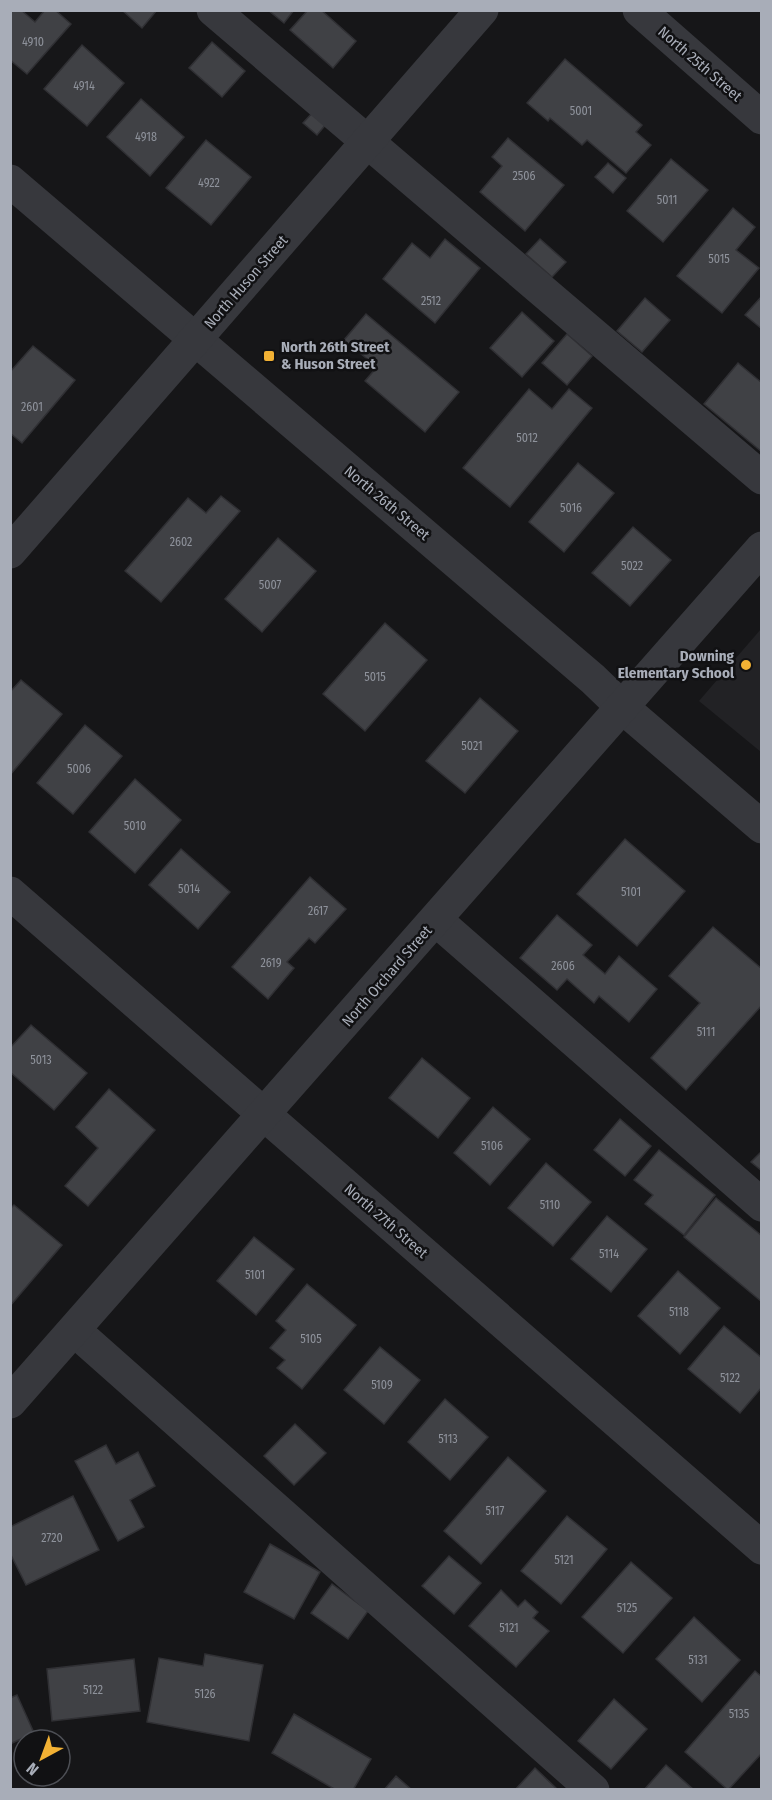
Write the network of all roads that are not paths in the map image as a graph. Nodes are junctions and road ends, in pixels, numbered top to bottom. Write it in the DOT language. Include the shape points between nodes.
graph roads {
  1 [pos="213,10"];
  2 [pos="482,10"];
  3 [pos="639,10"];
  4 [pos="762,118"];
  5 [pos="367,142"];
  6 [pos="10,181"];
  7 [pos="195,340"];
  8 [pos="762,478"];
  9 [pos="13,544"];
  10 [pos="762,548"];
  11 [pos="622,707"];
  12 [pos="762,827"];
  13 [pos="10,893"];
  14 [pos="436,920"];
  15 [pos="264,1115"];
  16 [pos="762,1205"];
  17 [pos="75,1330"];
  18 [pos="14,1391"];
  19 [pos="762,1548"];
  20 [pos="593,1790"];
  1 -- 5 [label="street"];
  2 -- 5 [label="street, North Huson Street"];
  3 -- 4 [label="street, North 25th Street"];
  5 -- 7 [label="street, North Huson Street"];
  5 -- 8 [label="street"];
  6 -- 7 [label="street, North 26th Street"];
  7 -- 9 [label="street, North Huson Street"];
  7 -- 11 [label="street, North 26th Street"];
  10 -- 11 [label="street, North Orchard Street"];
  11 -- 12 [label="street, North 26th Street"];
  11 -- 14 [label="street, North Orchard Street"];
  13 -- 15 [label="street, North 27th Street"];
  14 -- 15 [label="street, North Orchard Street"];
  14 -- 16 [label="street"];
  15 -- 17 [label="street, North Orchard Street"];
  15 -- 19 [label="street, North 27th Street"];
  17 -- 18 [label="street, North Orchard Street"];
  17 -- 20 [label="street"];
}
